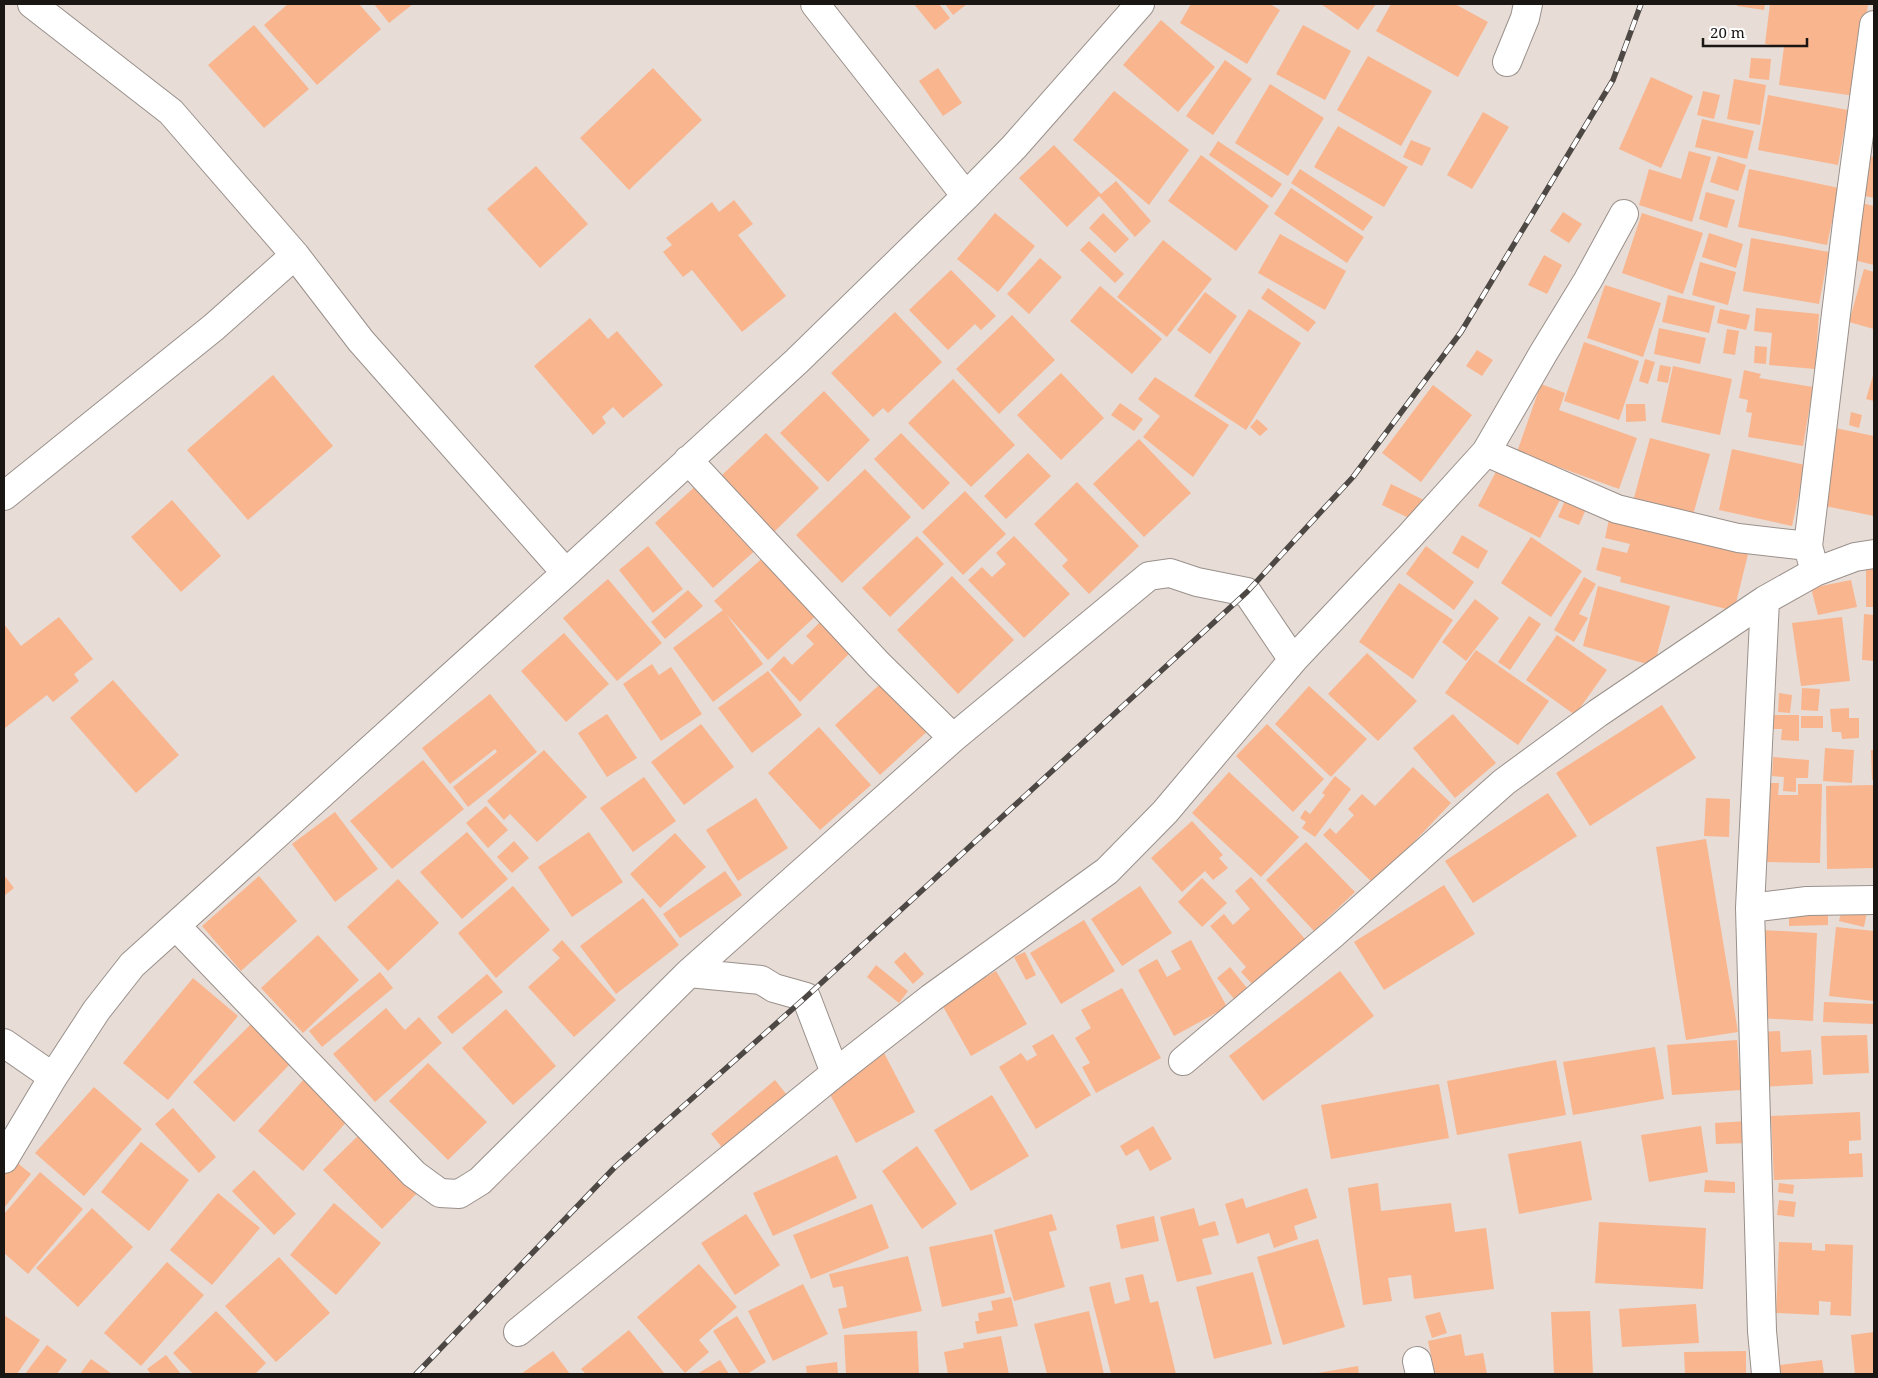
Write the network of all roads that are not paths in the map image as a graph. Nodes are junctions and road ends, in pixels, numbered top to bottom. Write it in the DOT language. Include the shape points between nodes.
graph roads {
  1 [pos="32,4"];
  2 [pos="815,4"];
  3 [pos="1140,4"];
  4 [pos="1528,4"];
  5 [pos="1874,25"];
  6 [pos="1507,62"];
  7 [pos="966,196"];
  8 [pos="1624,214"];
  9 [pos="295,255"];
  10 [pos="1486,452"];
  11 [pos="688,460"];
  12 [pos="4,496"];
  13 [pos="1808,546"];
  14 [pos="1874,554"];
  15 [pos="1814,572"];
  16 [pos="566,573"];
  17 [pos="1765,600"];
  18 [pos="1293,660"];
  19 [pos="953,738"];
  20 [pos="1874,900"];
  21 [pos="1750,908"];
  22 [pos="176,926"];
  23 [pos="689,973"];
  24 [pos="4,1044"];
  25 [pos="1183,1061"];
  26 [pos="835,1073"];
  27 [pos="53,1077"];
  28 [pos="4,1159"];
  29 [pos="518,1332"];
  30 [pos="1766,1374"];
  1 -- 9 [label="street" via="171,112"];
  2 -- 7 [label="street"];
  3 -- 7 [label="street" via="1014,147"];
  4 -- 6 [label="street"];
  5 -- 13 [label="street" via="1846,223"];
  7 -- 11 [label="street" via="797,361"];
  8 -- 10 [label="street"];
  9 -- 12 [label="street" via="214,327"];
  9 -- 16 [label="street" via="361,341"];
  10 -- 13 [label="street" via="1617,510 1738,538"];
  10 -- 18 [label="street"];
  11 -- 16 [label="street"];
  11 -- 19 [label="street" via="833,617"];
  13 -- 15 [label="street"];
  14 -- 15 [label="street" via="1855,557"];
  15 -- 17 [label="street"];
  16 -- 22 [label="street"];
  17 -- 21 [label="street"];
  17 -- 25 [label="street" via="1598,713 1504,782 1333,934"];
  18 -- 19 [label="street" via="1247,592 1170,574 1149,576"];
  18 -- 26 [label="street" via="1165,812 1107,871 931,998"];
  19 -- 23 [label="street"];
  20 -- 21 [label="street" via="1807,901"];
  21 -- 30 [label="street"];
  22 -- 23 [label="street" via="414,1174 440,1193 458,1194 480,1181"];
  22 -- 27 [label="street" via="126,973 96,1011"];
  23 -- 26 [label="street" via="761,980 774,988 806,997"];
  24 -- 27 [label="street"];
  26 -- 29 [label="street"];
  27 -- 28 [label="street"];
}
